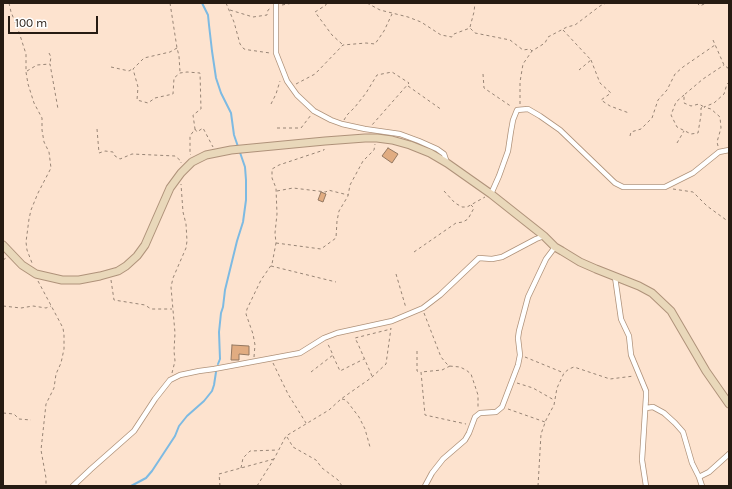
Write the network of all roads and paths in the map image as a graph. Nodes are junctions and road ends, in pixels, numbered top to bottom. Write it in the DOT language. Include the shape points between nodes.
graph roads {
  1 [pos="9,3"];
  2 [pos="170,3"];
  3 [pos="226,3"];
  4 [pos="293,3"];
  5 [pos="326,3"];
  6 [pos="367,3"];
  7 [pos="475,3"];
  8 [pos="606,3"];
  9 [pos="697,3"];
  10 [pos="706,3"];
  11 [pos="276,4"];
  12 [pos="229,10"];
  13 [pos="393,14"];
  14 [pos="470,28"];
  15 [pos="562,29"];
  16 [pos="713,40"];
  17 [pos="343,45"];
  18 [pos="714,45"];
  19 [pos="177,48"];
  20 [pos="532,51"];
  21 [pos="49,53"];
  22 [pos="276,53"];
  23 [pos="591,60"];
  24 [pos="50,64"];
  25 [pos="724,65"];
  26 [pos="111,67"];
  27 [pos="133,69"];
  28 [pos="729,69"];
  29 [pos="579,70"];
  30 [pos="26,72"];
  31 [pos="180,73"];
  32 [pos="483,74"];
  33 [pos="285,76"];
  34 [pos="729,82"];
  35 [pos="408,85"];
  36 [pos="291,87"];
  37 [pos="684,95"];
  38 [pos="271,104"];
  39 [pos="704,107"];
  40 [pos="58,109"];
  41 [pos="442,110"];
  42 [pos="517,110"];
  43 [pos="314,112"];
  44 [pos="629,113"];
  45 [pos="342,124"];
  46 [pos="277,128"];
  47 [pos="97,129"];
  48 [pos="194,129"];
  49 [pos="368,129"];
  50 [pos="685,131"];
  51 [pos="630,136"];
  52 [pos="377,138"];
  53 [pos="325,141"];
  54 [pos="677,143"];
  55 [pos="729,150"];
  56 [pos="217,152"];
  57 [pos="719,152"];
  58 [pos="194,161"];
  59 [pos="447,163"];
  60 [pos="180,173"];
  61 [pos="665,187"];
  62 [pos="276,191"];
  63 [pos="444,191"];
  64 [pos="491,194"];
  65 [pos="348,195"];
  66 [pos="471,205"];
  67 [pos="729,222"];
  68 [pos="544,236"];
  69 [pos="276,243"];
  70 [pos="3,245"];
  71 [pos="555,247"];
  72 [pos="414,252"];
  73 [pos="270,266"];
  74 [pos="110,273"];
  75 [pos="36,274"];
  76 [pos="396,274"];
  77 [pos="615,277"];
  78 [pos="336,282"];
  79 [pos="3,306"];
  80 [pos="51,306"];
  81 [pos="423,308"];
  82 [pos="173,309"];
  83 [pos="407,315"];
  84 [pos="326,337"];
  85 [pos="417,351"];
  86 [pos="333,355"];
  87 [pos="520,355"];
  88 [pos="271,358"];
  89 [pos="364,358"];
  90 [pos="255,361"];
  91 [pos="451,366"];
  92 [pos="311,372"];
  93 [pos="423,372"];
  94 [pos="564,373"];
  95 [pos="639,375"];
  96 [pos="372,377"];
  97 [pos="170,380"];
  98 [pos="511,382"];
  99 [pos="342,399"];
  100 [pos="554,401"];
  101 [pos="729,404"];
  102 [pos="502,407"];
  103 [pos="646,408"];
  104 [pos="3,413"];
  105 [pos="480,413"];
  106 [pos="31,420"];
  107 [pos="545,422"];
  108 [pos="306,424"];
  109 [pos="472,425"];
  110 [pos="286,436"];
  111 [pos="370,447"];
  112 [pos="279,450"];
  113 [pos="729,454"];
  114 [pos="274,458"];
  115 [pos="241,468"];
  116 [pos="699,477"];
  117 [pos="46,486"];
  118 [pos="73,486"];
  119 [pos="220,486"];
  120 [pos="257,486"];
  121 [pos="342,486"];
  122 [pos="425,486"];
  123 [pos="538,486"];
  124 [pos="646,486"];
  125 [pos="702,486"];
  1 -- 30 [label="path" via="26,54"];
  2 -- 19 [label="path"];
  3 -- 12 [label="path"];
  4 -- 11 [label="path"];
  5 -- 17 [label="path" via="315,12"];
  6 -- 13 [label="path"];
  7 -- 14 [label="path"];
  8 -- 15 [label="path" via="575,25"];
  9 -- 10 [label="path" via="700,6"];
  11 -- 12 [label="path" via="268,10 267,15 253,17"];
  11 -- 22 [label="street"];
  12 -- 22 [label="path" via="244,49"];
  13 -- 14 [label="path" via="421,22 441,35 452,37"];
  13 -- 17 [label="path" via="375,44"];
  14 -- 20 [label="path" via="475,33 510,40 523,50"];
  15 -- 20 [label="path"];
  15 -- 23 [label="path"];
  16 -- 18 [label="path"];
  17 -- 36 [label="path" via="316,74"];
  18 -- 25 [label="path"];
  18 -- 51 [label="path" via="675,74 667,90 658,100 652,118 641,129 631,132"];
  19 -- 27 [label="path" via="144,58"];
  19 -- 31 [label="path"];
  20 -- 42 [label="path" via="523,64 520,103"];
  21 -- 24 [label="path"];
  22 -- 33 [label="street"];
  23 -- 29 [label="path"];
  23 -- 44 [label="path" via="600,83 611,93 601,100"];
  24 -- 30 [label="path" via="38,65"];
  24 -- 40 [label="path"];
  25 -- 28 [label="path"];
  25 -- 37 [label="path"];
  26 -- 27 [label="path" via="129,71"];
  27 -- 31 [label="path" via="138,87 137,100 148,103 155,98 173,94 174,78"];
  30 -- 75 [label="path" via="34,103 42,118 44,142 49,152 51,168 38,193 29,219 27,250"];
  31 -- 48 [label="path" via="200,73 201,109 193,115"];
  32 -- 42 [label="path" via="484,88"];
  33 -- 36 [label="street"];
  33 -- 38 [label="path" via="279,82"];
  34 -- 39 [label="path" via="724,94 714,103"];
  35 -- 41 [label="path"];
  35 -- 45 [label="path" via="392,72 377,75"];
  35 -- 49 [label="path"];
  36 -- 43 [label="street"];
  37 -- 39 [label="path" via="684,103"];
  37 -- 50 [label="path" via="676,102 671,115 677,127"];
  39 -- 50 [label="path" via="701,108 698,133 691,134"];
  39 -- 57 [label="path" via="711,109 720,117 721,128 717,142"];
  42 -- 61 [label="street" via="528,109 560,130 615,183 623,187"];
  42 -- 64 [label="street" via="508,151"];
  43 -- 45 [label="street"];
  43 -- 46 [label="path" via="301,128"];
  45 -- 49 [label="street"];
  47 -- 60 [label="path" via="98,153 113,152 120,159 132,154 175,156 181,161"];
  48 -- 56 [label="path" via="197,132 203,128"];
  48 -- 58 [label="path" via="190,136 190,154"];
  49 -- 59 [label="street" via="400,134 419,141 444,154"];
  50 -- 54 [label="path"];
  52 -- 53 [label="street"];
  52 -- 59 [label="street" via="410,145"];
  52 -- 65 [label="path" via="374,150 363,161 353,178"];
  53 -- 56 [label="street"];
  53 -- 62 [label="path" via="324,150 272,169"];
  55 -- 57 [label="street"];
  56 -- 58 [label="street"];
  57 -- 61 [label="street" via="693,173"];
  58 -- 60 [label="street"];
  59 -- 64 [label="street"];
  60 -- 74 [label="street" via="170,188 145,245 126,266"];
  60 -- 82 [label="path" via="182,212 187,241 171,287"];
  61 -- 67 [label="path" via="694,192 707,206"];
  62 -- 65 [label="path" via="293,188 326,192 328,190"];
  62 -- 69 [label="path"];
  63 -- 66 [label="path" via="462,207"];
  64 -- 66 [label="path"];
  64 -- 68 [label="street"];
  65 -- 69 [label="path" via="338,216 336,238 321,249"];
  66 -- 72 [label="path" via="474,208 468,219 456,223"];
  68 -- 71 [label="street"];
  68 -- 81 [label="street" via="502,257 479,258"];
  69 -- 73 [label="path"];
  70 -- 75 [label="street" via="22,265"];
  71 -- 77 [label="street" via="580,262"];
  71 -- 87 [label="street" via="546,259 528,297 519,330"];
  73 -- 78 [label="path"];
  73 -- 90 [label="path" via="246,314 256,345"];
  74 -- 75 [label="street" via="79,280 62,280"];
  74 -- 82 [label="path" via="114,300 145,305 151,309"];
  75 -- 80 [label="path"];
  76 -- 83 [label="path"];
  77 -- 95 [label="street" via="621,319 627,331 631,355"];
  77 -- 101 [label="street" via="652,293 671,311 706,371"];
  79 -- 80 [label="path"];
  80 -- 117 [label="path" via="63,328 64,349 54,388 46,404 41,450"];
  81 -- 83 [label="street"];
  81 -- 91 [label="path" via="441,357"];
  82 -- 97 [label="path" via="175,361"];
  83 -- 84 [label="street"];
  84 -- 86 [label="path"];
  84 -- 88 [label="street" via="300,354"];
  85 -- 93 [label="path" via="417,371"];
  86 -- 89 [label="path" via="340,371"];
  86 -- 92 [label="path"];
  87 -- 94 [label="path"];
  87 -- 98 [label="street"];
  88 -- 90 [label="street"];
  88 -- 108 [label="path"];
  89 -- 96 [label="path"];
  89 -- 96 [label="path" via="355,338 391,329 386,364"];
  90 -- 97 [label="street" via="180,375"];
  91 -- 93 [label="path" via="442,370"];
  91 -- 105 [label="path" via="460,367 470,374 478,395"];
  93 -- 109 [label="path" via="425,415"];
  94 -- 95 [label="path" via="574,367 610,379"];
  94 -- 100 [label="path"];
  95 -- 103 [label="street" via="646,391"];
  96 -- 99 [label="path"];
  97 -- 118 [label="street" via="154,399 134,431"];
  98 -- 100 [label="path" via="533,388"];
  98 -- 102 [label="street"];
  99 -- 108 [label="path"];
  99 -- 111 [label="path" via="346,400 359,417"];
  100 -- 107 [label="path"];
  102 -- 105 [label="street" via="496,412"];
  102 -- 107 [label="path"];
  103 -- 116 [label="street" via="653,407 664,413 683,432"];
  103 -- 124 [label="street" via="642,460"];
  104 -- 106 [label="path"];
  105 -- 109 [label="street"];
  107 -- 123 [label="path" via="541,434"];
  108 -- 110 [label="path"];
  109 -- 122 [label="street" via="465,440 443,459"];
  110 -- 112 [label="path"];
  110 -- 121 [label="path" via="293,447 316,460"];
  112 -- 114 [label="path"];
  112 -- 115 [label="path" via="250,451 243,458"];
  113 -- 116 [label="street" via="709,472"];
  114 -- 115 [label="path"];
  114 -- 120 [label="path"];
  115 -- 119 [label="path" via="219,474"];
  116 -- 125 [label="street"];
}
